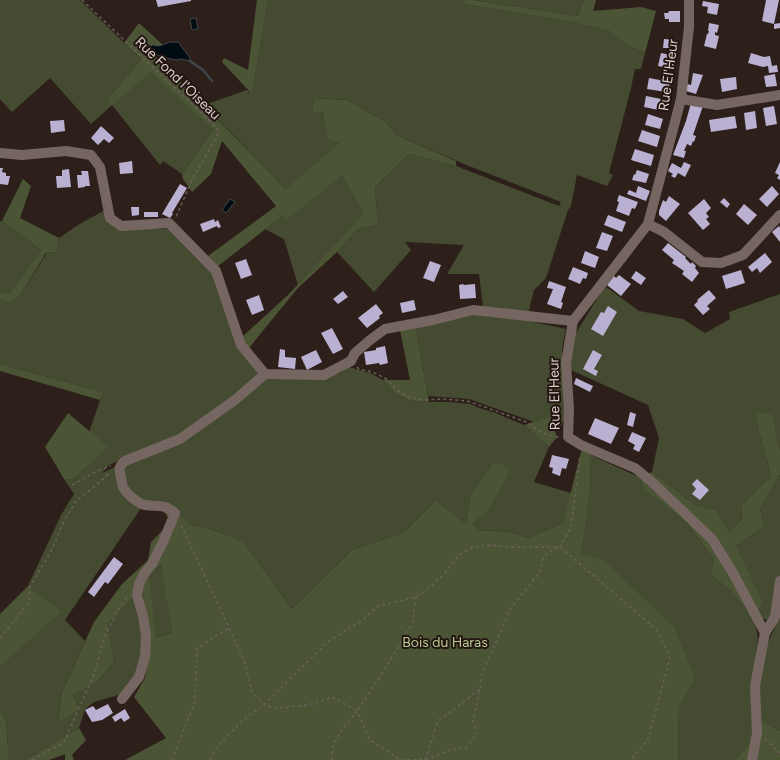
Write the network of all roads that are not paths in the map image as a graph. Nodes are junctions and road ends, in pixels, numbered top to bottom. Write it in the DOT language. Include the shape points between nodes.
graph roads {
  1 [pos="689,0"];
  2 [pos="780,95"];
  3 [pos="681,99"];
  4 [pos="0,153"];
  5 [pos="780,215"];
  6 [pos="648,224"];
  7 [pos="573,321"];
  8 [pos="265,374"];
  9 [pos="780,581"];
  10 [pos="765,633"];
  11 [pos="122,699"];
  12 [pos="752,760"];
  1 -- 3 [label="street, Rue El'Heur" via="689,27"];
  2 -- 3 [label="street" via="717,105"];
  3 -- 6 [label="street, Rue El'Heur"];
  4 -- 8 [label="street" via="22,155 66,151 91,154 100,167 110,218 121,226 169,223 216,271 241,345"];
  5 -- 6 [label="street" via="743,255 721,263 702,262 664,232"];
  6 -- 7 [label="street, Rue El'Heur"];
  7 -- 8 [label="street" via="473,310 385,329 355,353 351,361 324,375"];
  7 -- 10 [label="street, Rue El'Heur" via="566,363 568,437 635,468 712,539"];
  8 -- 11 [label="street" via="235,400 180,439 116,466 123,487 130,496 143,505 164,506 175,513 152,564 138,584 137,595 146,636 145,657 139,677"];
  9 -- 10 [label="street" via="775,617"];
  10 -- 12 [label="street" via="755,686 757,733"];
}
